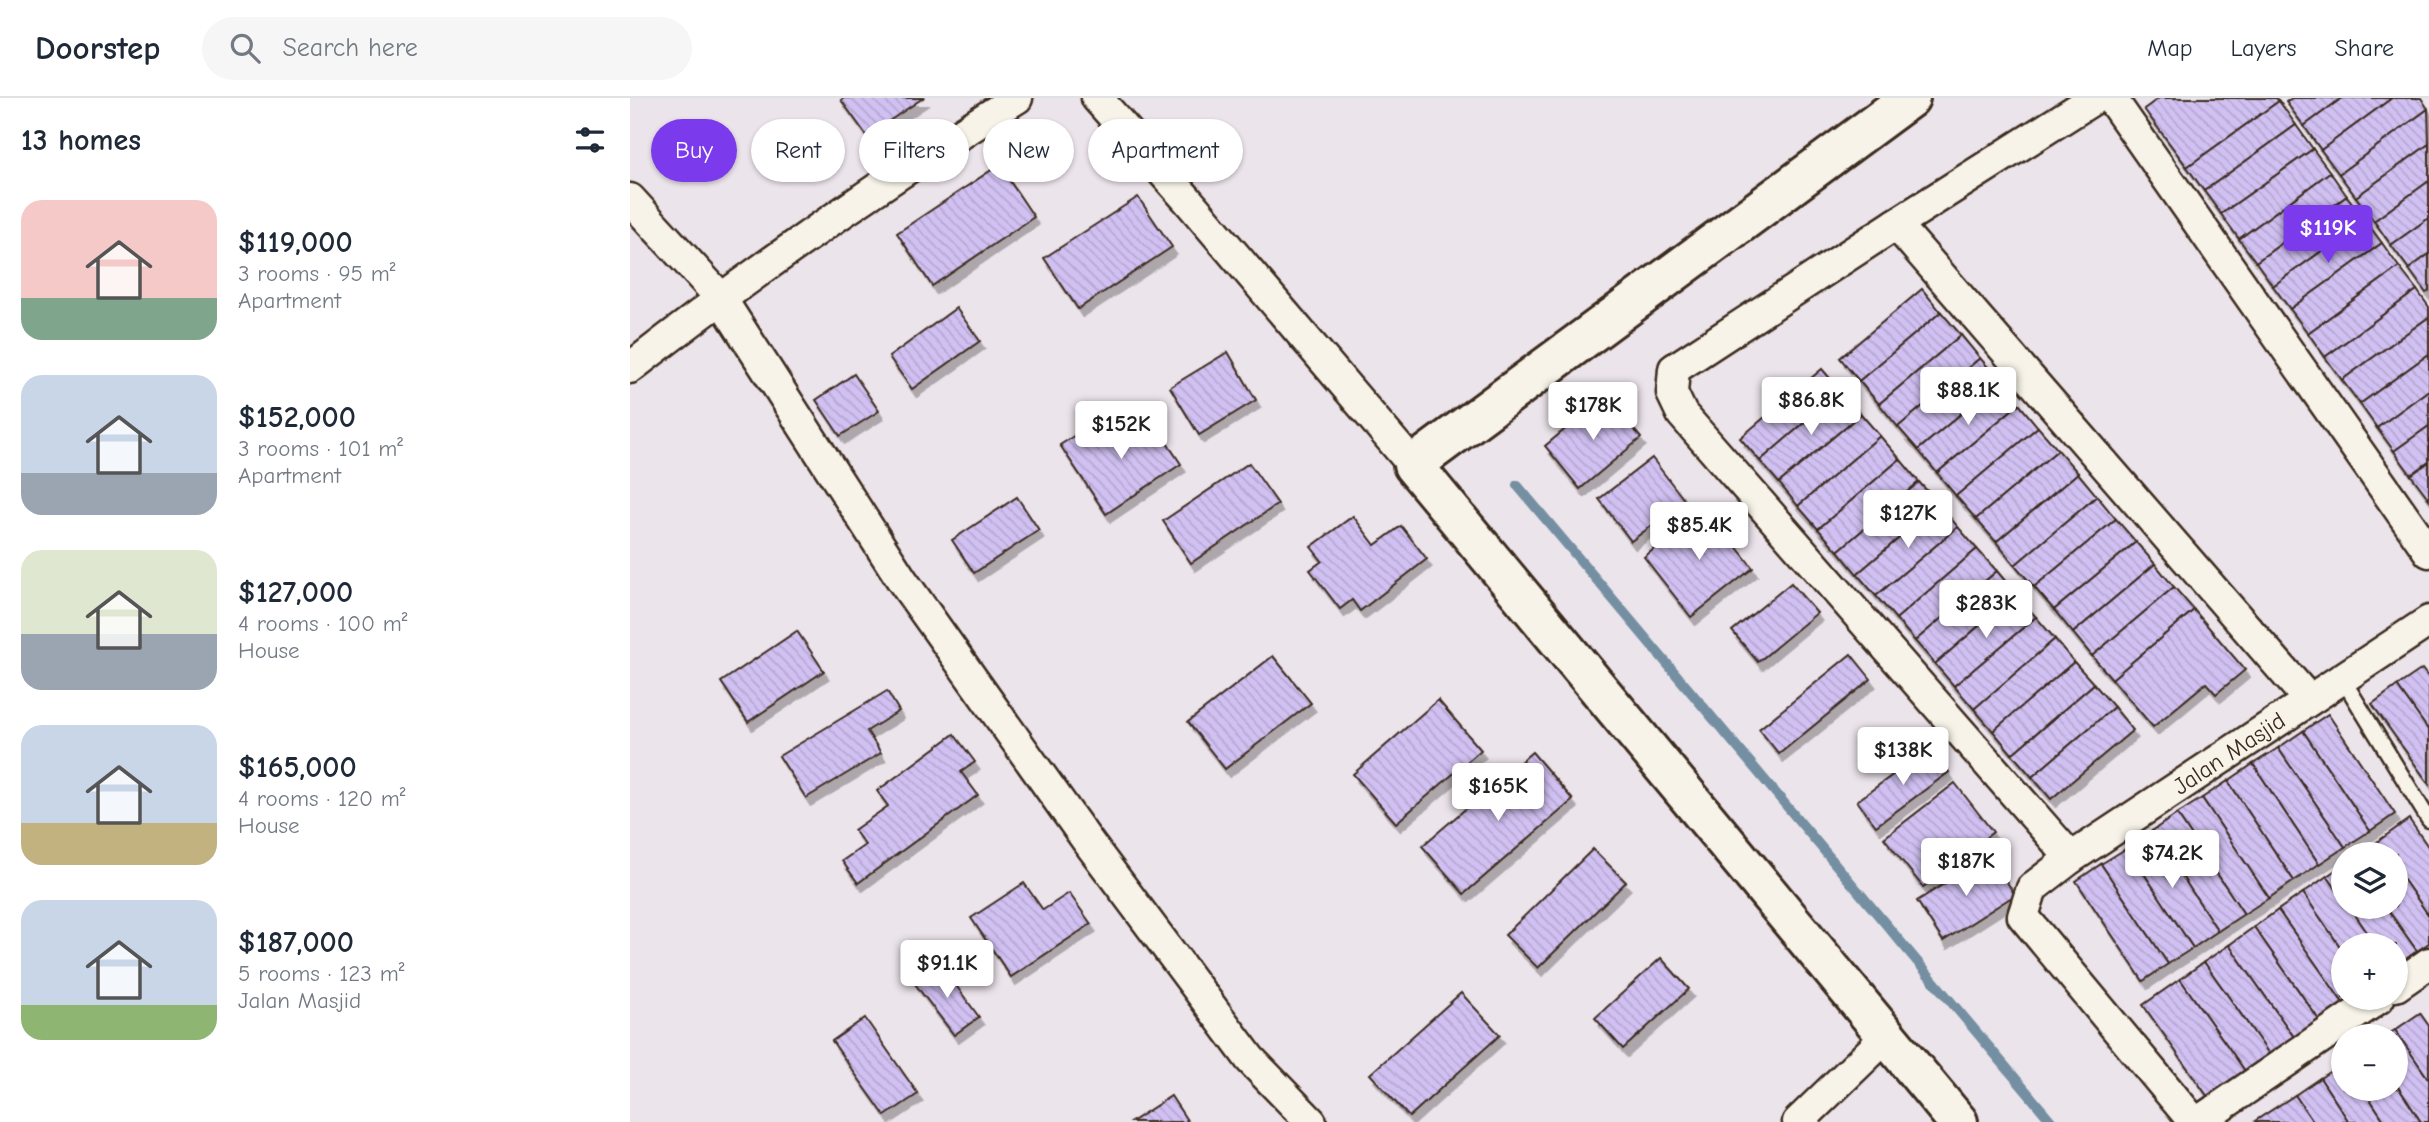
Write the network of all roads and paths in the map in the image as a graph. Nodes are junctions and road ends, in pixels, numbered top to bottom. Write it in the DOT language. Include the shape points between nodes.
graph roads {
  1 [pos="1017,98"];
  2 [pos="1097,98"];
  3 [pos="1910,98"];
  4 [pos="2095,98"];
  5 [pos="2110,98"];
  6 [pos="630,199"];
  7 [pos="1896,224"];
  8 [pos="720,297"];
  9 [pos="630,368"];
  10 [pos="1413,465"];
  11 [pos="2429,552"];
  12 [pos="2429,621"];
  13 [pos="2342,678"];
  14 [pos="2309,700"];
  15 [pos="2429,820"];
  16 [pos="2071,858"];
  17 [pos="2429,963"];
  18 [pos="2408,978"];
  19 [pos="2361,1010"];
  20 [pos="1886,1037"];
  21 [pos="1311,1122"];
  22 [pos="1798,1122"];
  23 [pos="1958,1122"];
  24 [pos="2196,1122"];
  1 -- 8 [label="street"];
  2 -- 10 [label="street"];
  3 -- 10 [label="street"];
  4 -- 7 [label="street"];
  5 -- 11 [label="street"];
  6 -- 8 [label="street"];
  7 -- 14 [label="street"];
  7 -- 16 [label="street" via="1674,369 1672,393 1682,414"];
  8 -- 9 [label="street"];
  8 -- 21 [label="street" via="902,580 1086,839 1250,1059"];
  10 -- 20 [label="street"];
  12 -- 13 [label="street, Jalan Masjid"];
  13 -- 14 [label="street, Jalan Masjid"];
  13 -- 15 [label="lane"];
  14 -- 16 [label="street, Jalan Masjid"];
  16 -- 24 [label="street, Jalan Masjid" via="2032,888 2024,916"];
  17 -- 18 [label="street"];
  19 -- 24 [label="street"];
  20 -- 22 [label="street"];
  20 -- 23 [label="street"];
}
